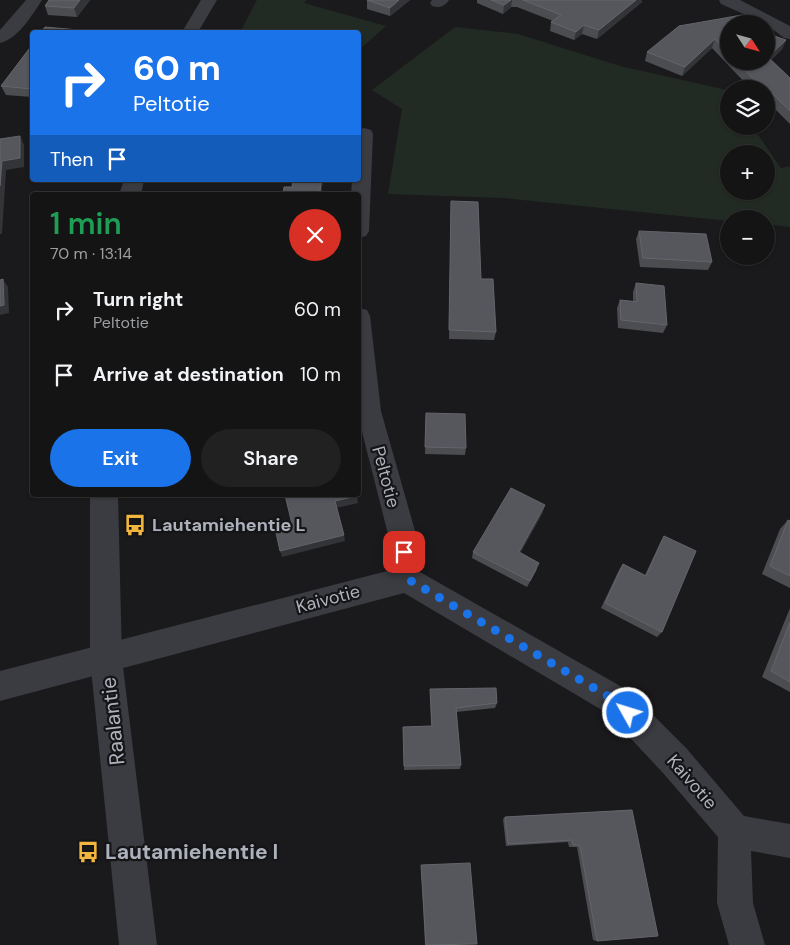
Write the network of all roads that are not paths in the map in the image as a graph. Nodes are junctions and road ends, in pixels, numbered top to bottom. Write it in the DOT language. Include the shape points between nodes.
graph roads {
  1 [pos="34,0"];
  2 [pos="209,0"];
  3 [pos="727,0"];
  4 [pos="191,30"];
  5 [pos="790,34"];
  6 [pos="0,38"];
  7 [pos="364,134"];
  8 [pos="361,192"];
  9 [pos="361,335"];
  10 [pos="104,497"];
  11 [pos="406,578"];
  12 [pos="106,659"];
  13 [pos="0,686"];
  14 [pos="735,831"];
  15 [pos="790,841"];
  16 [pos="138,945"];
  17 [pos="747,945"];
  1 -- 6 [label="street"];
  2 -- 4 [label="street"];
  3 -- 5 [label="street"];
  7 -- 8 [label="street"];
  9 -- 11 [label="street, Peltotie" via="369,411 402,538"];
  10 -- 12 [label="street, Raalantie"];
  11 -- 12 [label="street, Kaivotie"];
  11 -- 14 [label="street, Kaivotie" via="618,702 675,761"];
  12 -- 13 [label="street, Kaivotie"];
  12 -- 16 [label="street, Raalantie"];
  14 -- 15 [label="street"];
  14 -- 17 [label="street" via="732,893 738,924"];
}
